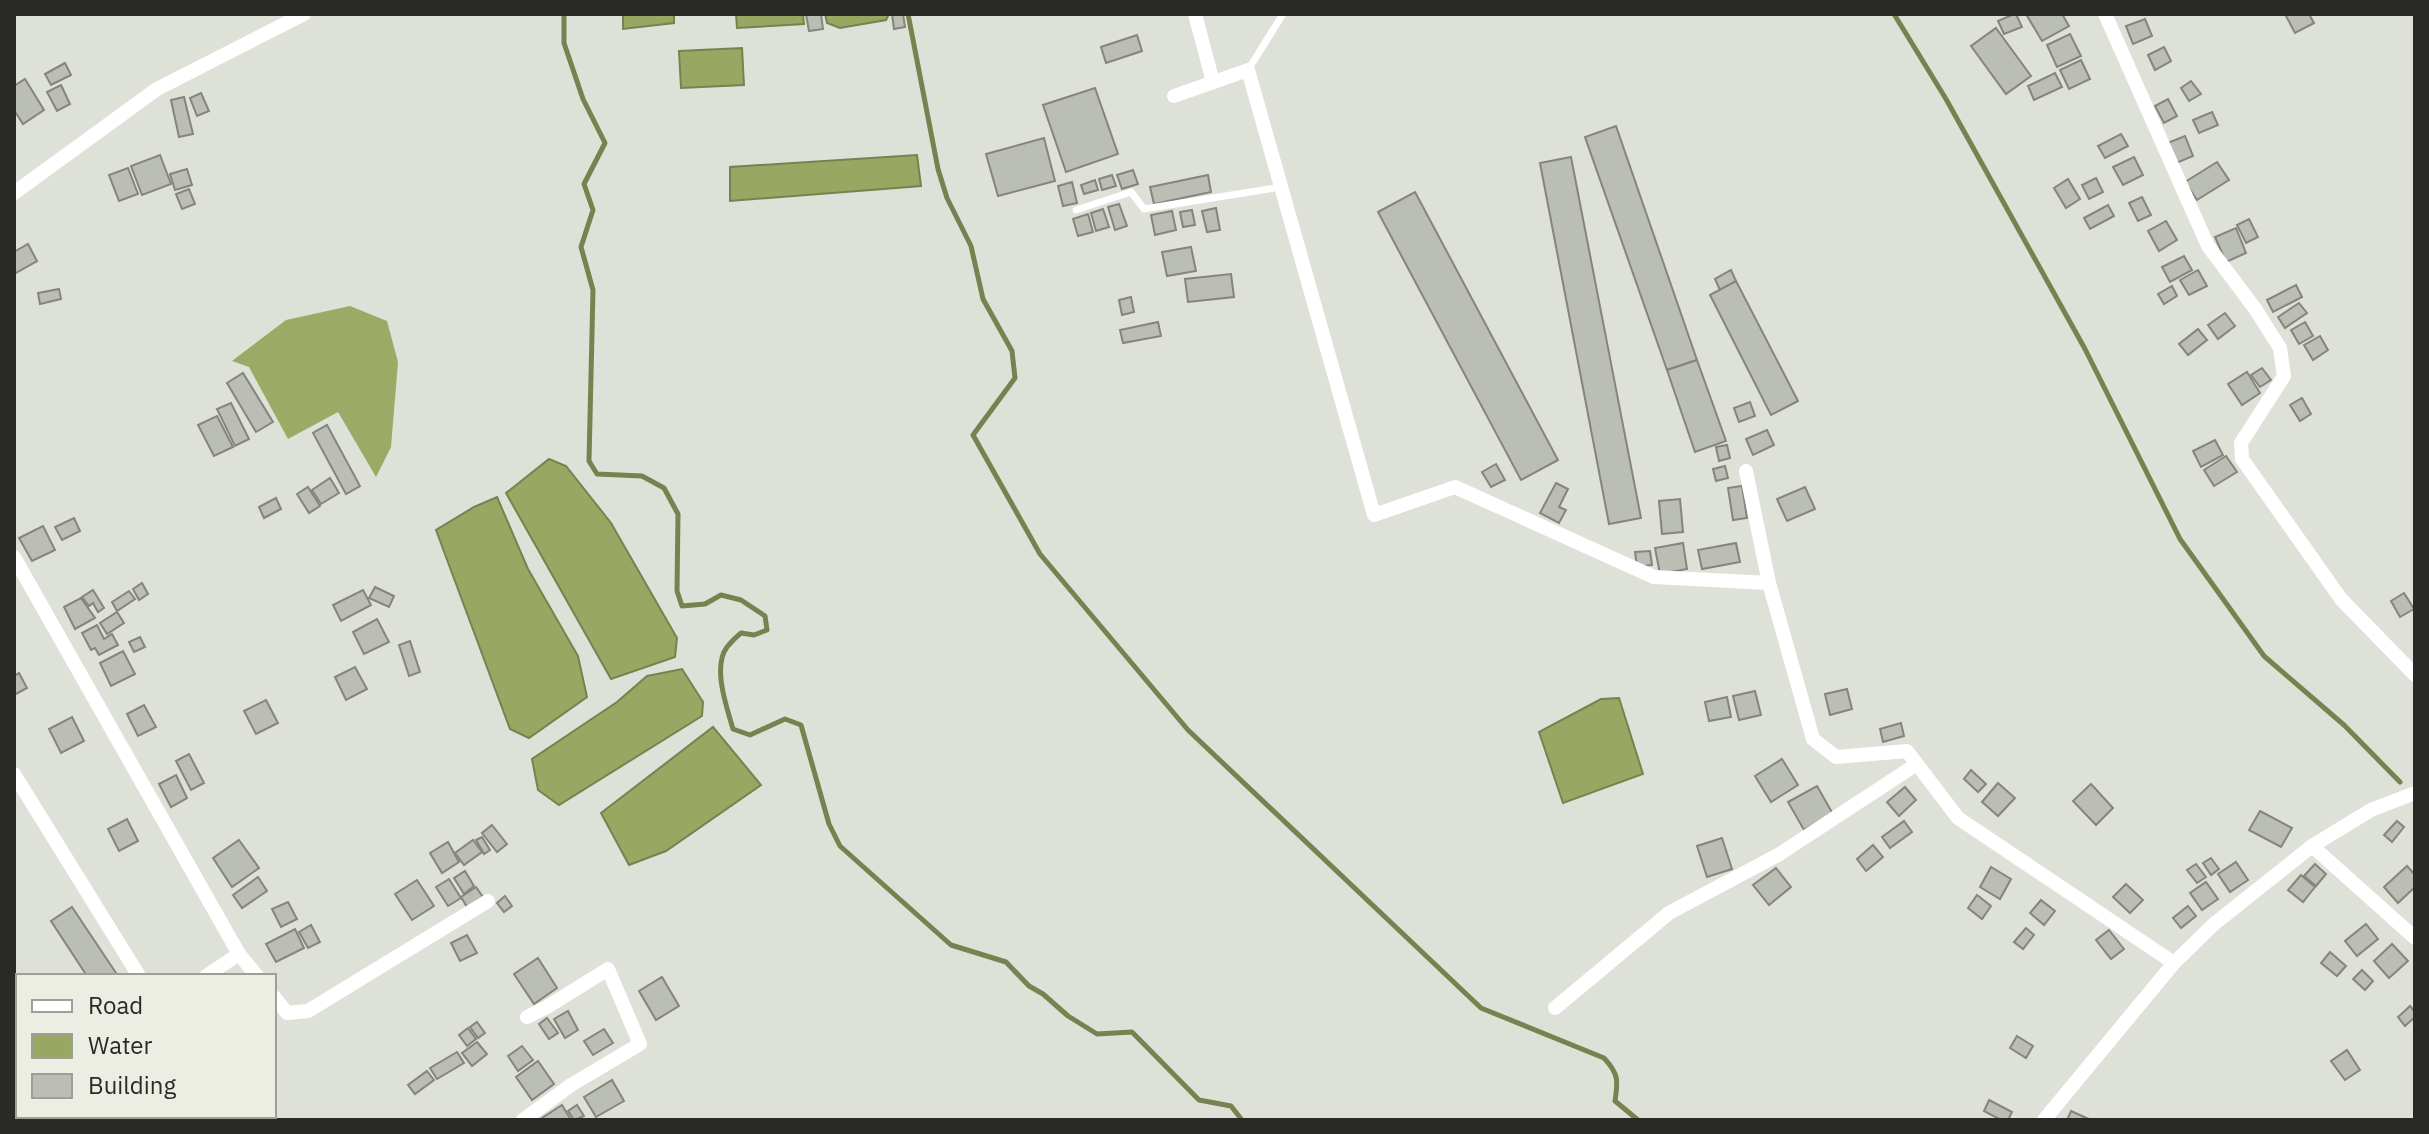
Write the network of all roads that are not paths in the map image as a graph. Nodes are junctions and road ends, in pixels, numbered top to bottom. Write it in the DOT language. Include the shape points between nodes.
graph roads {
  1 [pos="304,14"];
  2 [pos="1195,14"];
  3 [pos="1283,14"];
  4 [pos="2105,14"];
  5 [pos="1248,70"];
  6 [pos="1213,82"];
  7 [pos="1174,96"];
  8 [pos="1281,187"];
  9 [pos="14,193"];
  10 [pos="1076,210"];
  11 [pos="1746,471"];
  12 [pos="14,557"];
  13 [pos="1769,583"];
  14 [pos="2415,675"];
  15 [pos="1917,764"];
  16 [pos="14,774"];
  17 [pos="2415,793"];
  18 [pos="2312,846"];
  19 [pos="488,901"];
  20 [pos="2415,938"];
  21 [pos="239,954"];
  22 [pos="2174,963"];
  23 [pos="138,974"];
  24 [pos="209,974"];
  25 [pos="255,974"];
  26 [pos="276,999"];
  27 [pos="1555,1008"];
  28 [pos="527,1017"];
  29 [pos="526,1119"];
  30 [pos="2044,1120"];
  1 -- 9 [label="street" via="157,89"];
  2 -- 6 [label="street"];
  3 -- 5 [label="lane"];
  4 -- 14 [label="street" via="2208,246 2280,348 2284,376 2241,443 2242,459 2341,599"];
  5 -- 6 [label="street"];
  5 -- 8 [label="street"];
  6 -- 7 [label="street"];
  8 -- 10 [label="lane" via="1144,209 1131,192"];
  8 -- 13 [label="street" via="1374,515 1455,487 1654,577"];
  11 -- 13 [label="street"];
  12 -- 21 [label="street"];
  13 -- 15 [label="street" via="1813,739 1836,757 1907,751"];
  15 -- 22 [label="street" via="1958,818"];
  15 -- 27 [label="street" via="1778,855 1669,913"];
  16 -- 23 [label="street"];
  17 -- 18 [label="street" via="2371,810"];
  18 -- 20 [label="street"];
  18 -- 22 [label="street"];
  19 -- 26 [label="street" via="308,1011 287,1013"];
  21 -- 24 [label="street"];
  21 -- 25 [label="street"];
  22 -- 30 [label="street"];
  28 -- 29 [label="street" via="608,969 640,1044"];
}
